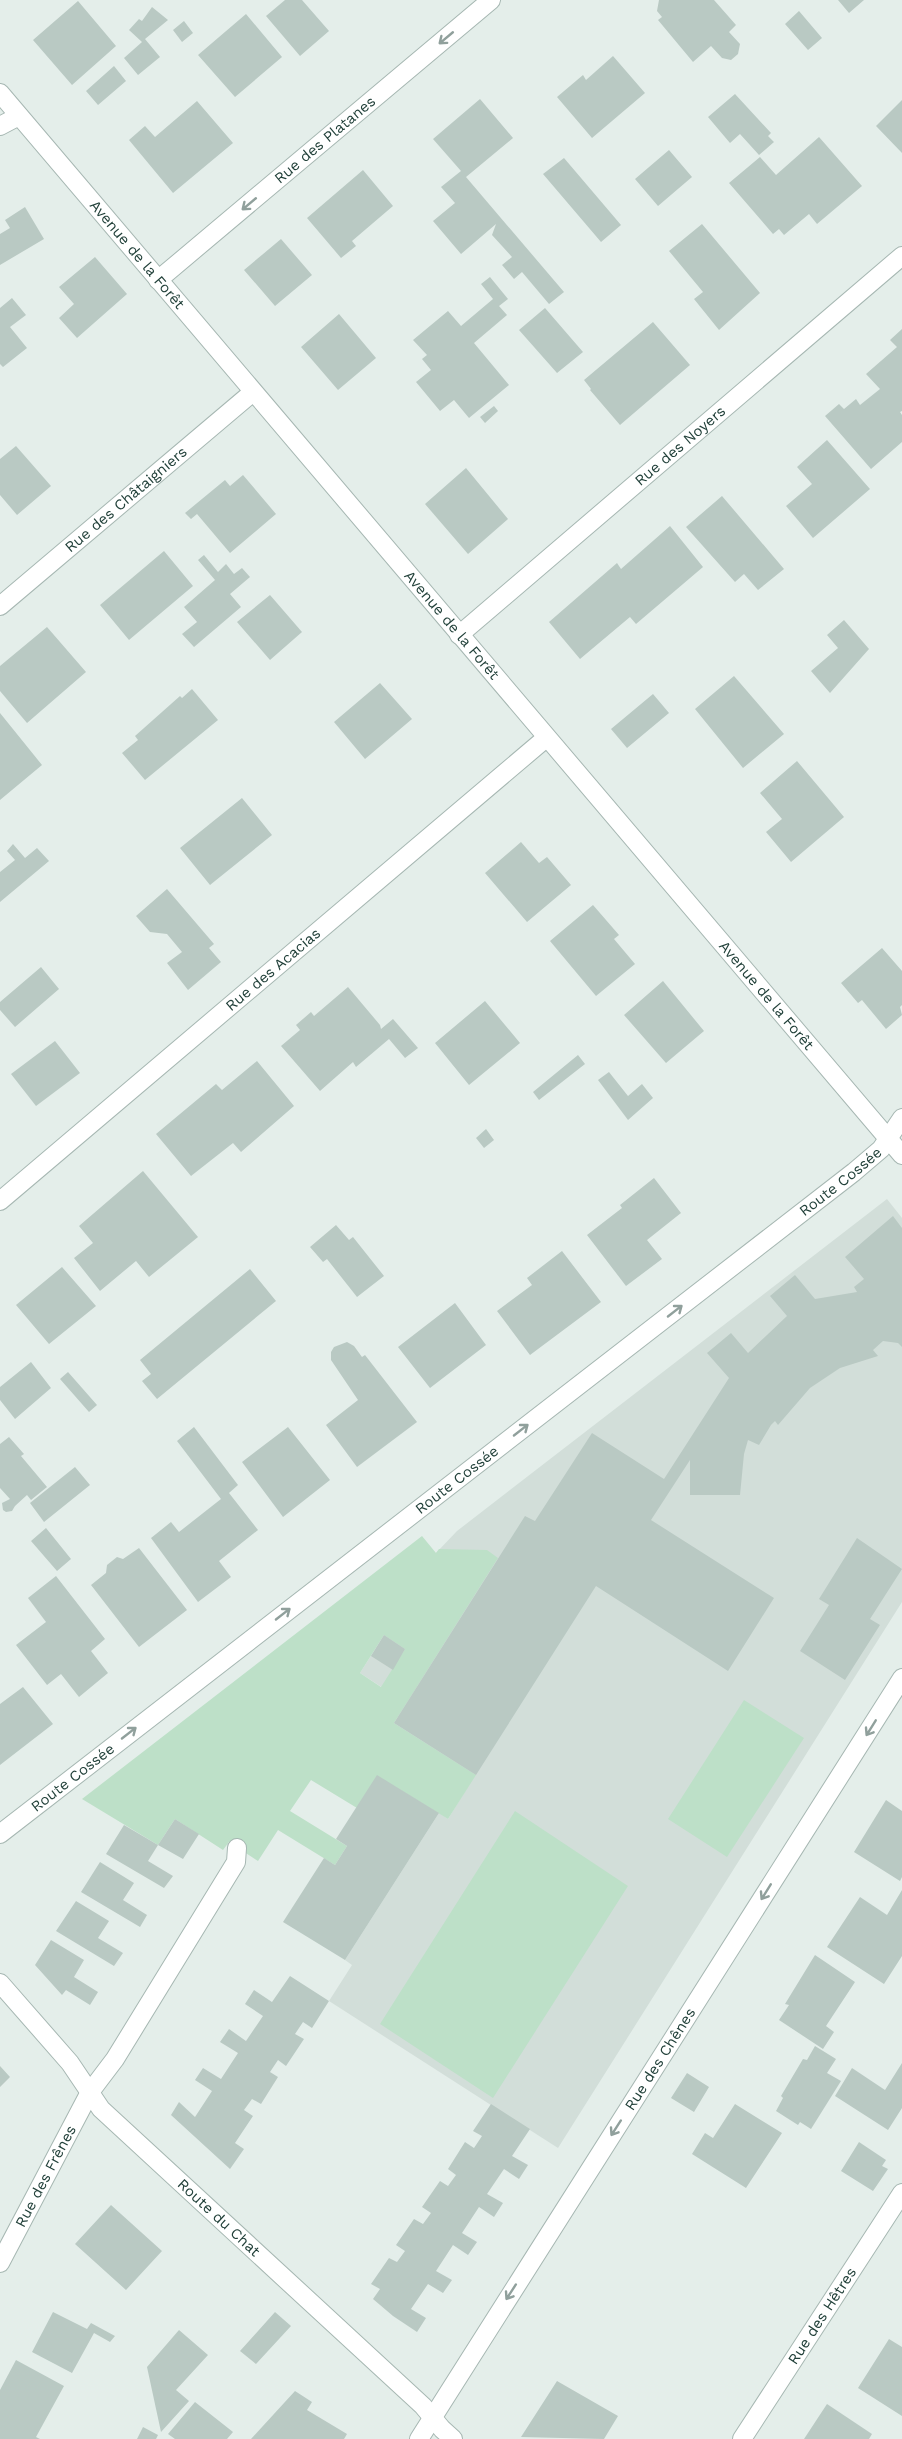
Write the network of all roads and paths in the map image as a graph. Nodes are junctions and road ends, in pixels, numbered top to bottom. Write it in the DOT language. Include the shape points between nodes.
graph roads {
  1 [pos="491,0"];
  2 [pos="0,93"];
  3 [pos="19,116"];
  4 [pos="0,126"];
  5 [pos="902,256"];
  6 [pos="158,280"];
  7 [pos="253,392"];
  8 [pos="0,606"];
  9 [pos="459,635"];
  10 [pos="546,738"];
  11 [pos="902,1118"];
  12 [pos="888,1139"];
  13 [pos="902,1155"];
  14 [pos="0,1201"];
  15 [pos="902,1678"];
  16 [pos="0,1833"];
  17 [pos="237,1848"];
  18 [pos="0,1983"];
  19 [pos="90,2092"];
  20 [pos="902,2193"];
  21 [pos="0,2263"];
  22 [pos="432,2417"];
  23 [pos="419,2439"];
  24 [pos="453,2439"];
  25 [pos="742,2439"];
  1 -- 6 [label="street, Rue des Platanes, one-way"];
  2 -- 3 [label="street, Avenue de la Forêt"];
  3 -- 4 [label="street"];
  3 -- 6 [label="street, Avenue de la Forêt"];
  5 -- 9 [label="street, Rue des Noyers"];
  6 -- 7 [label="street, Avenue de la Forêt"];
  7 -- 8 [label="street, Rue des Châtaigniers"];
  7 -- 9 [label="street, Avenue de la Forêt"];
  9 -- 10 [label="street, Avenue de la Forêt"];
  10 -- 12 [label="street, Avenue de la Forêt"];
  10 -- 14 [label="street, Rue des Acacias"];
  11 -- 12 [label="street, Route Cossée"];
  12 -- 13 [label="street, Avenue de la Forêt"];
  16 -- 12 [label="street, Route Cossée, one-way" via="854,1172"];
  15 -- 22 [label="street, Rue des Chênes, one-way"];
  17 -- 19 [label="street, Rue des Frênes" via="236,1862 115,2059"];
  18 -- 19 [label="street, Route du Chat" via="70,2063"];
  19 -- 21 [label="street, Rue des Frênes"];
  19 -- 22 [label="street, Route du Chat" via="107,2115"];
  20 -- 25 [label="street, Rue des Hêtres"];
  22 -- 23 [label="street, Rue des Chênes"];
  22 -- 24 [label="street, Route du Chat"];
}
